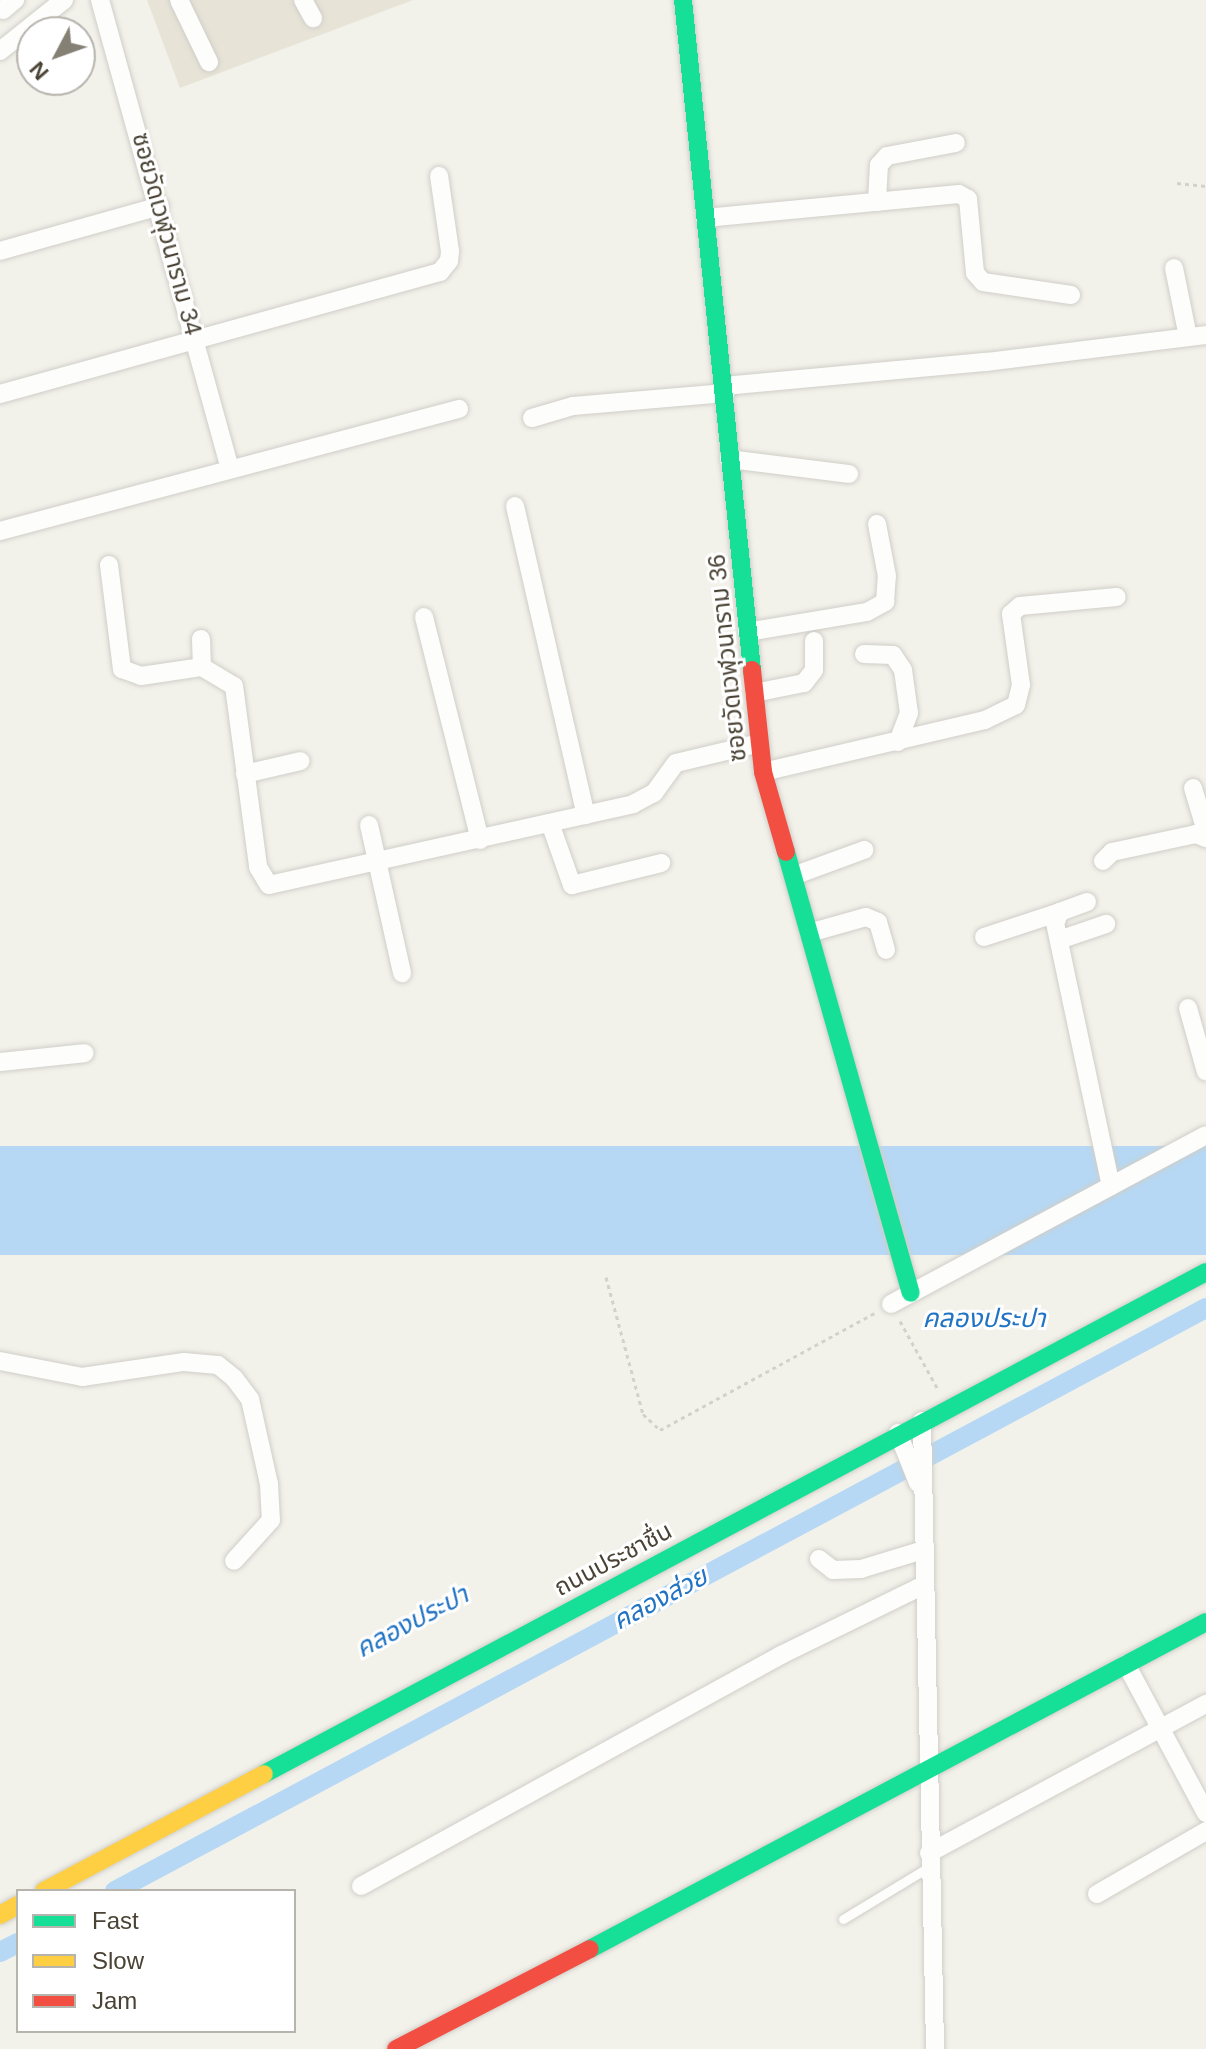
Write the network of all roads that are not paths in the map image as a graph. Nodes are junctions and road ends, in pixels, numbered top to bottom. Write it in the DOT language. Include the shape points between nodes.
graph roads {
  1 [pos="64,0"];
  2 [pos="100,0"];
  3 [pos="179,0"];
  4 [pos="303,0"];
  5 [pos="683,0"];
  6 [pos="313,18"];
  7 [pos="0,51"];
  8 [pos="209,62"];
  9 [pos="956,143"];
  10 [pos="439,176"];
  11 [pos="877,202"];
  12 [pos="160,206"];
  13 [pos="705,218"];
  14 [pos="0,251"];
  15 [pos="1174,268"];
  16 [pos="1071,295"];
  17 [pos="1197,336"];
  18 [pos="195,341"];
  19 [pos="725,389"];
  20 [pos="0,394"];
  21 [pos="459,409"];
  22 [pos="532,418"];
  23 [pos="729,459"];
  24 [pos="230,469"];
  25 [pos="849,474"];
  26 [pos="515,506"];
  27 [pos="877,524"];
  28 [pos="0,531"];
  29 [pos="109,565"];
  30 [pos="1117,597"];
  31 [pos="424,617"];
  32 [pos="747,632"];
  33 [pos="201,639"];
  34 [pos="814,641"];
  35 [pos="864,654"];
  36 [pos="202,667"];
  37 [pos="754,693"];
  38 [pos="898,742"];
  39 [pos="759,743"];
  40 [pos="301,761"];
  41 [pos="763,772"];
  42 [pos="245,774"];
  43 [pos="1193,788"];
  44 [pos="586,815"];
  45 [pos="550,823"];
  46 [pos="369,825"];
  47 [pos="1206,831"];
  48 [pos="1206,838"];
  49 [pos="480,840"];
  50 [pos="864,850"];
  51 [pos="1103,861"];
  52 [pos="378,863"];
  53 [pos="661,863"];
  54 [pos="793,876"];
  55 [pos="1087,902"];
  56 [pos="1060,912"];
  57 [pos="1106,924"];
  58 [pos="809,933"];
  59 [pos="984,937"];
  60 [pos="1059,940"];
  61 [pos="886,950"];
  62 [pos="402,973"];
  63 [pos="1188,1008"];
  64 [pos="85,1053"];
  65 [pos="0,1062"];
  66 [pos="1206,1072"];
  67 [pos="1206,1135"];
  68 [pos="1111,1186"];
  69 [pos="1206,1272"];
  70 [pos="911,1293"];
  71 [pos="892,1305"];
  72 [pos="0,1361"];
  73 [pos="922,1421"];
  74 [pos="898,1433"];
  75 [pos="922,1493"];
  76 [pos="923,1550"];
  77 [pos="819,1559"];
  78 [pos="234,1561"];
  79 [pos="924,1585"];
  80 [pos="1206,1622"];
  81 [pos="1126,1664"];
  82 [pos="1206,1704"];
  83 [pos="1160,1728"];
  84 [pos="927,1774"];
  85 [pos="1206,1813"];
  86 [pos="1206,1831"];
  87 [pos="929,1860"];
  88 [pos="361,1886"];
  89 [pos="48,1889"];
  90 [pos="1097,1894"];
  91 [pos="843,1919"];
  92 [pos="396,2049"];
  93 [pos="935,2049"];
  1 -- 7 [label="street"];
  2 -- 12 [label="street, ซอยวัดเวฬุวนาราม 34"];
  3 -- 8 [label="street"];
  4 -- 6 [label="street"];
  5 -- 13 [label="street, ซอยวัดเวฬุวนาราม 36"];
  9 -- 11 [label="street" via="887,156 879,165"];
  10 -- 18 [label="street" via="450,251 440,272"];
  11 -- 13 [label="street"];
  11 -- 16 [label="street" via="959,194 968,199 975,273 983,282"];
  12 -- 14 [label="street"];
  12 -- 18 [label="street, ซอยวัดเวฬุวนาราม 34"];
  13 -- 19 [label="street, ซอยวัดเวฬุวนาราม 36"];
  15 -- 17 [label="street"];
  17 -- 19 [label="street"];
  18 -- 20 [label="street"];
  18 -- 24 [label="street, ซอยวัดเวฬุวนาราม 34"];
  19 -- 22 [label="street" via="573,406"];
  19 -- 23 [label="street, ซอยวัดเวฬุวนาราม 36"];
  21 -- 24 [label="street"];
  23 -- 25 [label="street"];
  23 -- 32 [label="street, ซอยวัดเวฬุวนาราม 36"];
  24 -- 28 [label="street"];
  26 -- 44 [label="street"];
  27 -- 32 [label="street" via="887,576 885,602 867,612"];
  29 -- 36 [label="street" via="122,669 141,676"];
  30 -- 38 [label="street" via="1020,606 1011,614 1021,685 1016,705 947,732"];
  31 -- 49 [label="street"];
  32 -- 37 [label="street, ซอยวัดเวฬุวนาราม 36"];
  33 -- 36 [label="street"];
  34 -- 37 [label="street" via="814,670 804,683"];
  35 -- 38 [label="street" via="893,655 903,670 909,713"];
  36 -- 42 [label="street" via="234,686"];
  37 -- 39 [label="street, ซอยวัดเวฬุวนาราม 36"];
  38 -- 41 [label="street"];
  39 -- 41 [label="street, ซอยวัดเวฬุวนาราม 36"];
  39 -- 44 [label="street" via="676,763 654,793"];
  40 -- 42 [label="street"];
  41 -- 54 [label="street, ซอยวัดเวฬุวนาราม 36"];
  42 -- 52 [label="street" via="258,867 269,885"];
  43 -- 47 [label="street"];
  44 -- 45 [label="street"];
  45 -- 49 [label="street"];
  45 -- 53 [label="street" via="572,885"];
  46 -- 52 [label="street"];
  48 -- 51 [label="street" via="1196,834 1112,852"];
  49 -- 52 [label="street"];
  50 -- 54 [label="street"];
  52 -- 62 [label="street"];
  54 -- 58 [label="street, ซอยวัดเวฬุวนาราม 36"];
  55 -- 56 [label="street"];
  56 -- 59 [label="street"];
  56 -- 60 [label="street" via="1055,923"];
  57 -- 60 [label="street"];
  58 -- 61 [label="street" via="866,917 878,922"];
  58 -- 70 [label="street, ซอยวัดเวฬุวนาราม 36"];
  60 -- 68 [label="street"];
  63 -- 66 [label="street"];
  64 -- 65 [label="street"];
  67 -- 68 [label="street"];
  68 -- 70 [label="street"];
  69 -- 73 [label="street, ถนนประชาชื่น"];
  70 -- 71 [label="street"];
  72 -- 78 [label="street" via="82,1377 184,1362 218,1365 234,1378 250,1399 269,1484 271,1520"];
  73 -- 74 [label="street, ถนนประชาชื่น"];
  73 -- 75 [label="street"];
  74 -- 75 [label="street"];
  74 -- 89 [label="street, ถนนประชาชื่น"];
  75 -- 76 [label="street"];
  76 -- 77 [label="street" via="861,1569 833,1570"];
  76 -- 79 [label="street"];
  79 -- 84 [label="street"];
  79 -- 88 [label="street" via="781,1655"];
  80 -- 81 [label="street"];
  81 -- 83 [label="street"];
  81 -- 84 [label="street"];
  82 -- 83 [label="street"];
  83 -- 85 [label="street"];
  83 -- 87 [label="street"];
  84 -- 87 [label="street"];
  84 -- 92 [label="street"];
  86 -- 90 [label="street"];
  87 -- 91 [label="lane"];
  87 -- 93 [label="street"];
}
